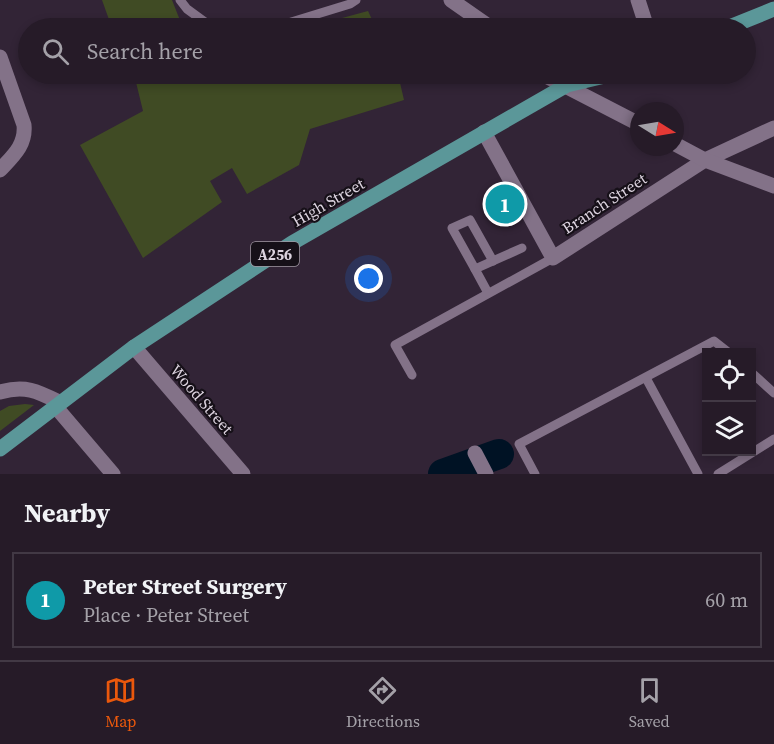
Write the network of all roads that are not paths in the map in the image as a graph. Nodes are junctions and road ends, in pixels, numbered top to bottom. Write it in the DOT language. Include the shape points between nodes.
graph roads {
  1 [pos="180,0"];
  2 [pos="356,0"];
  3 [pos="451,0"];
  4 [pos="638,0"];
  5 [pos="774,9"];
  6 [pos="199,18"];
  7 [pos="304,18"];
  8 [pos="477,18"];
  9 [pos="644,18"];
  10 [pos="752,18"];
  11 [pos="0,57"];
  12 [pos="563,84"];
  13 [pos="575,84"];
  14 [pos="567,86"];
  15 [pos="630,119"];
  16 [pos="774,128"];
  17 [pos="484,132"];
  18 [pos="684,149"];
  19 [pos="705,160"];
  20 [pos="0,170"];
  21 [pos="774,186"];
  22 [pos="522,248"];
  23 [pos="553,258"];
  24 [pos="493,261"];
  25 [pos="475,270"];
  26 [pos="488,293"];
  27 [pos="134,347"];
  28 [pos="723,348"];
  29 [pos="412,375"];
  30 [pos="756,377"];
  31 [pos="646,378"];
  32 [pos="0,392"];
  33 [pos="774,393"];
  34 [pos="57,404"];
  35 [pos="774,439"];
  36 [pos="0,449"];
  37 [pos="475,453"];
  38 [pos="113,474"];
  39 [pos="243,474"];
  40 [pos="486,474"];
  41 [pos="535,474"];
  42 [pos="698,474"];
  43 [pos="718,474"];
  1 -- 6 [label="lane"];
  2 -- 7 [label="lane"];
  3 -- 8 [label="street"];
  4 -- 9 [label="street"];
  5 -- 10 [label="main road"];
  11 -- 20 [label="street" via="25,135 19,149"];
  12 -- 14 [label="street"];
  13 -- 14 [label="main road, A256"];
  14 -- 15 [label="street"];
  14 -- 17 [label="main road, High Street / A256"];
  16 -- 19 [label="street, Branch Street"];
  17 -- 23 [label="street"];
  17 -- 27 [label="main road, High Street / A256" via="292,243"];
  18 -- 19 [label="street"];
  19 -- 21 [label="street"];
  19 -- 23 [label="street, Branch Street"];
  22 -- 24 [label="lane"];
  23 -- 26 [label="lane"];
  24 -- 25 [label="lane"];
  24 -- 25 [label="lane" via="470,220 452,228"];
  25 -- 26 [label="lane"];
  26 -- 29 [label="lane" via="395,345"];
  27 -- 34 [label="main road, High Street / A256"];
  27 -- 39 [label="street, Wood Street"];
  28 -- 31 [label="lane" via="714,341"];
  30 -- 33 [label="lane"];
  31 -- 41 [label="lane" via="519,444"];
  31 -- 42 [label="lane"];
  32 -- 34 [label="street" via="18,388 36,391"];
  34 -- 36 [label="main road, High Street / A256"];
  34 -- 38 [label="street"];
  35 -- 43 [label="lane"];
  37 -- 40 [label="street"];
}
